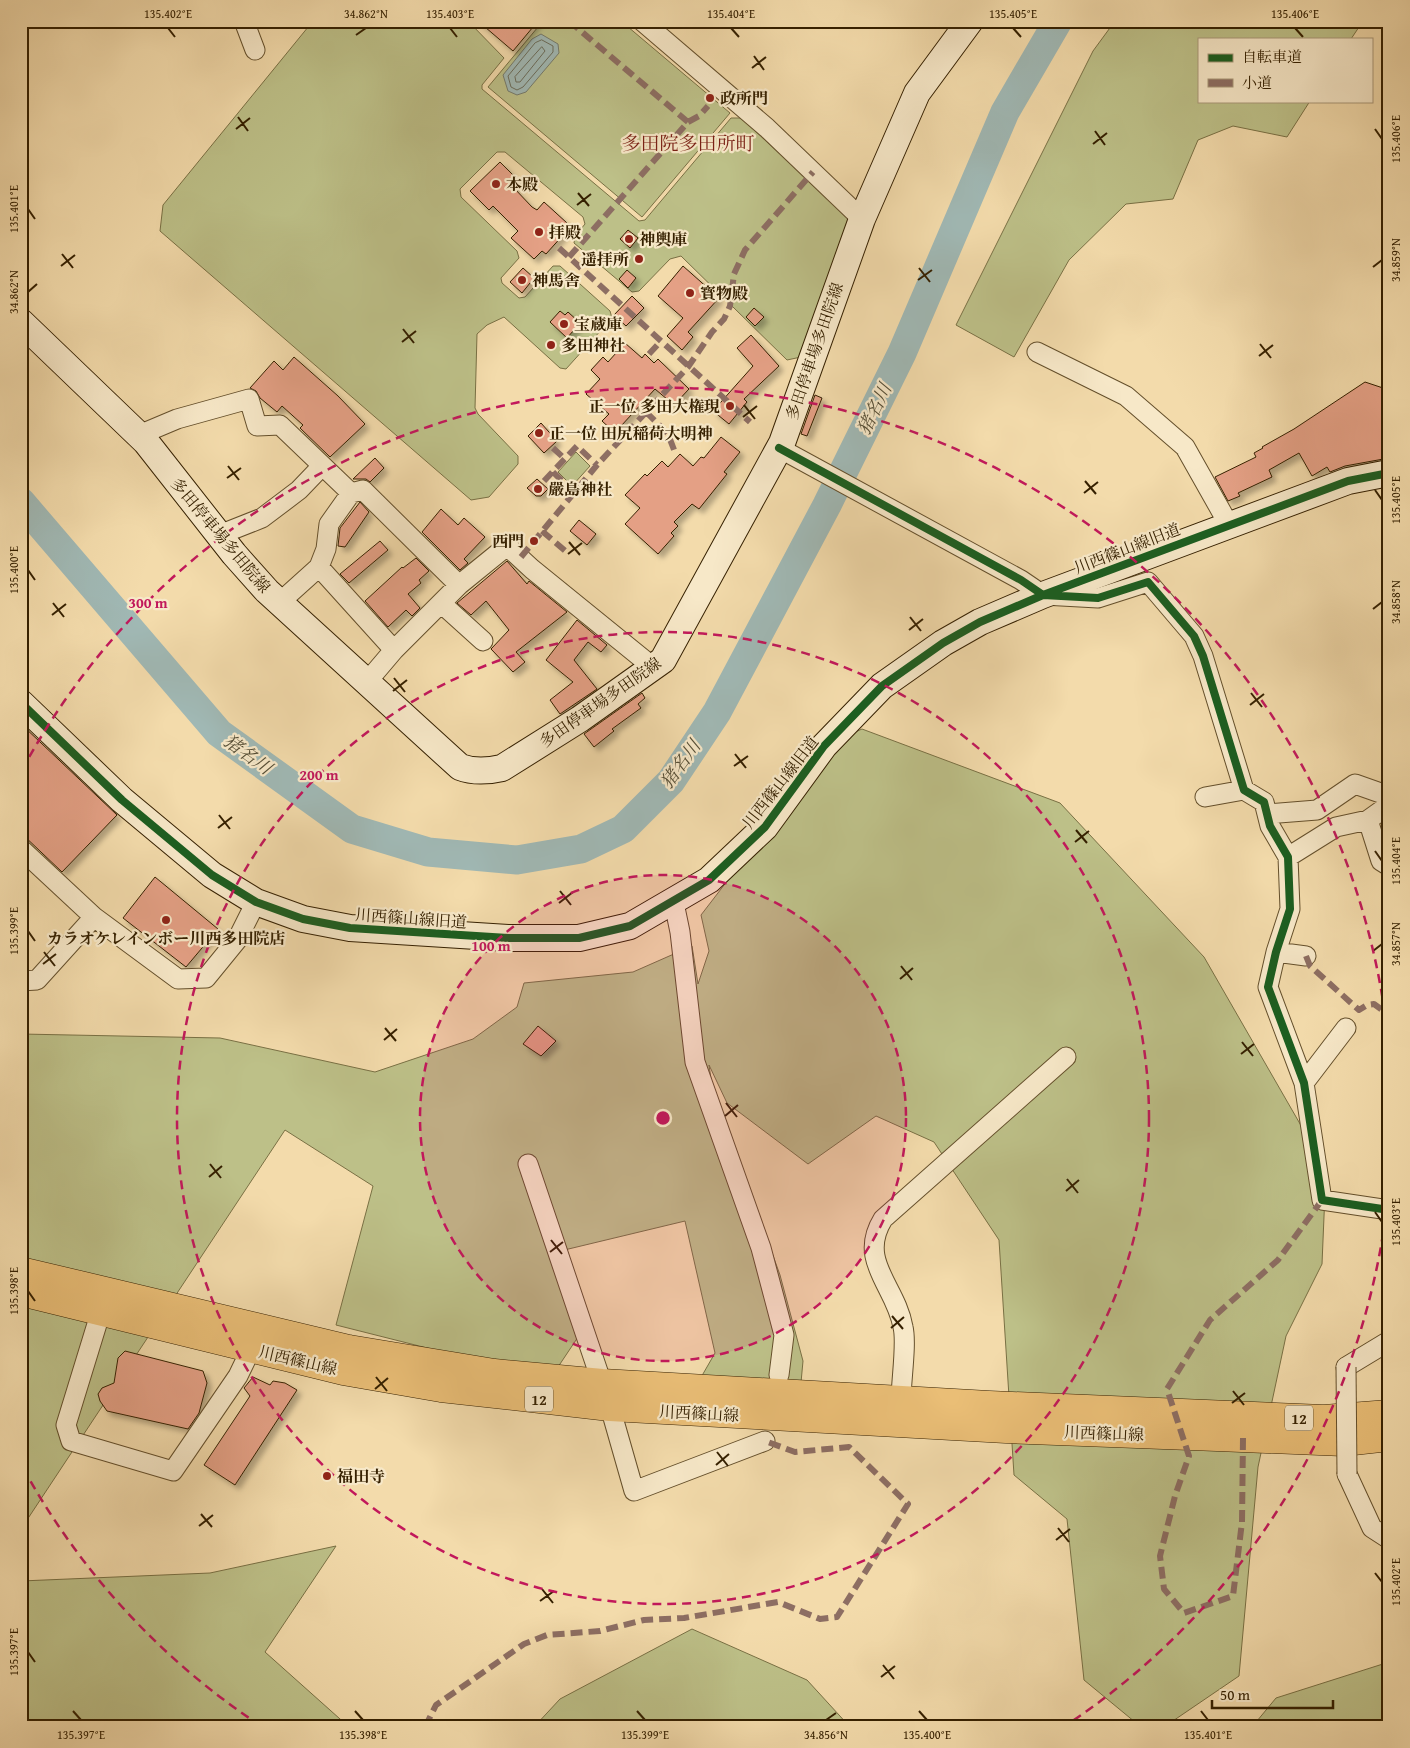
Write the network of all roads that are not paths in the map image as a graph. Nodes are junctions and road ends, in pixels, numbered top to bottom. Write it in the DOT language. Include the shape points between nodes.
graph roads {
  1 [pos="642,21"];
  2 [pos="970,21"];
  3 [pos="246,22"];
  4 [pos="255,50"];
  5 [pos="862,219"];
  6 [pos="21,322"];
  7 [pos="1036,352"];
  8 [pos="139,436"];
  9 [pos="788,453"];
  10 [pos="322,466"];
  11 [pos="1389,473"];
  12 [pos="350,493"];
  13 [pos="1229,525"];
  14 [pos="219,535"];
  15 [pos="319,567"];
  16 [pos="459,585"];
  17 [pos="1042,595"];
  18 [pos="279,603"];
  19 [pos="442,604"];
  20 [pos="483,641"];
  21 [pos="394,650"];
  22 [pos="654,668"];
  23 [pos="366,683"];
  24 [pos="21,703"];
  25 [pos="1244,790"];
  26 [pos="1389,796"];
  27 [pos="1205,797"];
  28 [pos="1389,805"];
  29 [pos="1268,814"];
  30 [pos="1368,820"];
  31 [pos="21,849"];
  32 [pos="1288,857"];
  33 [pos="1389,866"];
  34 [pos="256,902"];
  35 [pos="674,902"];
  36 [pos="94,917"];
  37 [pos="1276,952"];
  38 [pos="1306,956"];
  39 [pos="21,966"];
  40 [pos="29,981"];
  41 [pos="1346,1028"];
  42 [pos="1066,1057"];
  43 [pos="1304,1083"];
  44 [pos="528,1164"];
  45 [pos="1389,1210"];
  46 [pos="21,1271"];
  47 [pos="21,1292"];
  48 [pos="100,1311"];
  49 [pos="1389,1341"];
  50 [pos="252,1349"];
  51 [pos="779,1375"];
  52 [pos="606,1395"];
  53 [pos="901,1400"];
  54 [pos="1389,1414"];
  55 [pos="1213,1426"];
  56 [pos="1389,1437"];
  57 [pos="765,1441"];
  58 [pos="1389,1538"];
  1 -- 5 [label="street" via="767,128"];
  2 -- 5 [label="street, 多田停車場多田院線" via="918,93"];
  3 -- 4 [label="street"];
  5 -- 9 [label="street, 多田停車場多田院線"];
  6 -- 8 [label="street, 多田停車場多田院線"];
  7 -- 13 [label="street" via="1126,396 1185,446"];
  8 -- 10 [label="street" via="177,419 249,399 257,426 280,425"];
  8 -- 14 [label="street, 多田停車場多田院線"];
  9 -- 17 [label="street" via="1022,580"];
  9 -- 22 [label="street, 多田停車場多田院線" via="663,660"];
  10 -- 12 [label="street"];
  10 -- 14 [label="street" via="299,490 262,518"];
  11 -- 13 [label="street, 川西篠山線旧道" via="1348,481"];
  12 -- 15 [label="street" via="330,524"];
  12 -- 16 [label="street" via="363,490"];
  13 -- 17 [label="street, 川西篠山線旧道"];
  14 -- 18 [label="street, 多田停車場多田院線"];
  15 -- 18 [label="street"];
  15 -- 21 [label="street"];
  16 -- 19 [label="street"];
  16 -- 22 [label="street" via="507,546 532,570"];
  17 -- 25 [label="street" via="1098,598 1148,582 1194,636"];
  17 -- 35 [label="street, 川西篠山線旧道" via="980,622 943,643 882,686 824,746 765,827 709,880"];
  18 -- 23 [label="street, 多田停車場多田院線"];
  19 -- 20 [label="street"];
  19 -- 21 [label="street"];
  21 -- 23 [label="street"];
  22 -- 23 [label="street, 多田停車場多田院線" via="502,768 493,770 460,767"];
  24 -- 34 [label="street, 川西篠山線旧道" via="122,800 212,875"];
  25 -- 27 [label="street"];
  25 -- 29 [label="street" via="1264,802"];
  26 -- 29 [label="street" via="1355,784 1317,810"];
  28 -- 30 [label="street"];
  29 -- 32 [label="street" via="1270,826"];
  30 -- 32 [label="street" via="1336,827"];
  30 -- 33 [label="street" via="1381,861"];
  31 -- 36 [label="street"];
  32 -- 37 [label="street" via="1290,908"];
  34 -- 35 [label="street, 川西篠山線旧道" via="302,919 350,928 508,938 579,938 630,926"];
  34 -- 36 [label="street" via="237,940 206,978 178,979"];
  35 -- 51 [label="street" via="695,1062 764,1258 784,1334"];
  36 -- 40 [label="street"];
  37 -- 38 [label="street"];
  37 -- 43 [label="street" via="1268,987"];
  39 -- 40 [label="street"];
  41 -- 43 [label="street"];
  42 -- 53 [label="street" via="883,1219 875,1232 872,1246 875,1259 904,1327"];
  43 -- 45 [label="street" via="1322,1200"];
  44 -- 52 [label="street"];
  46 -- 52 [label="main road, 川西篠山線 / 12" via="349,1350 494,1372"];
  47 -- 48 [label="main road, 川西篠山線 / 12"];
  48 -- 50 [label="main road, 川西篠山線 / 12"];
  48 -- 50 [label="street" via="66,1425 71,1440 173,1471 238,1376"];
  49 -- 58 [label="street, bridge" via="1346,1368 1347,1474 1372,1528"];
  50 -- 52 [label="main road, 川西篠山線 / 12" via="343,1371 441,1388"];
  52 -- 53 [label="main road, 川西篠山線 / 12"];
  52 -- 55 [label="main road, 川西篠山線 / 12" via="1067,1431"];
  52 -- 57 [label="street" via="634,1491"];
  53 -- 55 [label="main road, 川西篠山線 / 12" via="1057,1406"];
  54 -- 55 [label="main road, 川西篠山線 / 12"];
  55 -- 56 [label="main road, 川西篠山線 / 12" via="1344,1442"];
}
